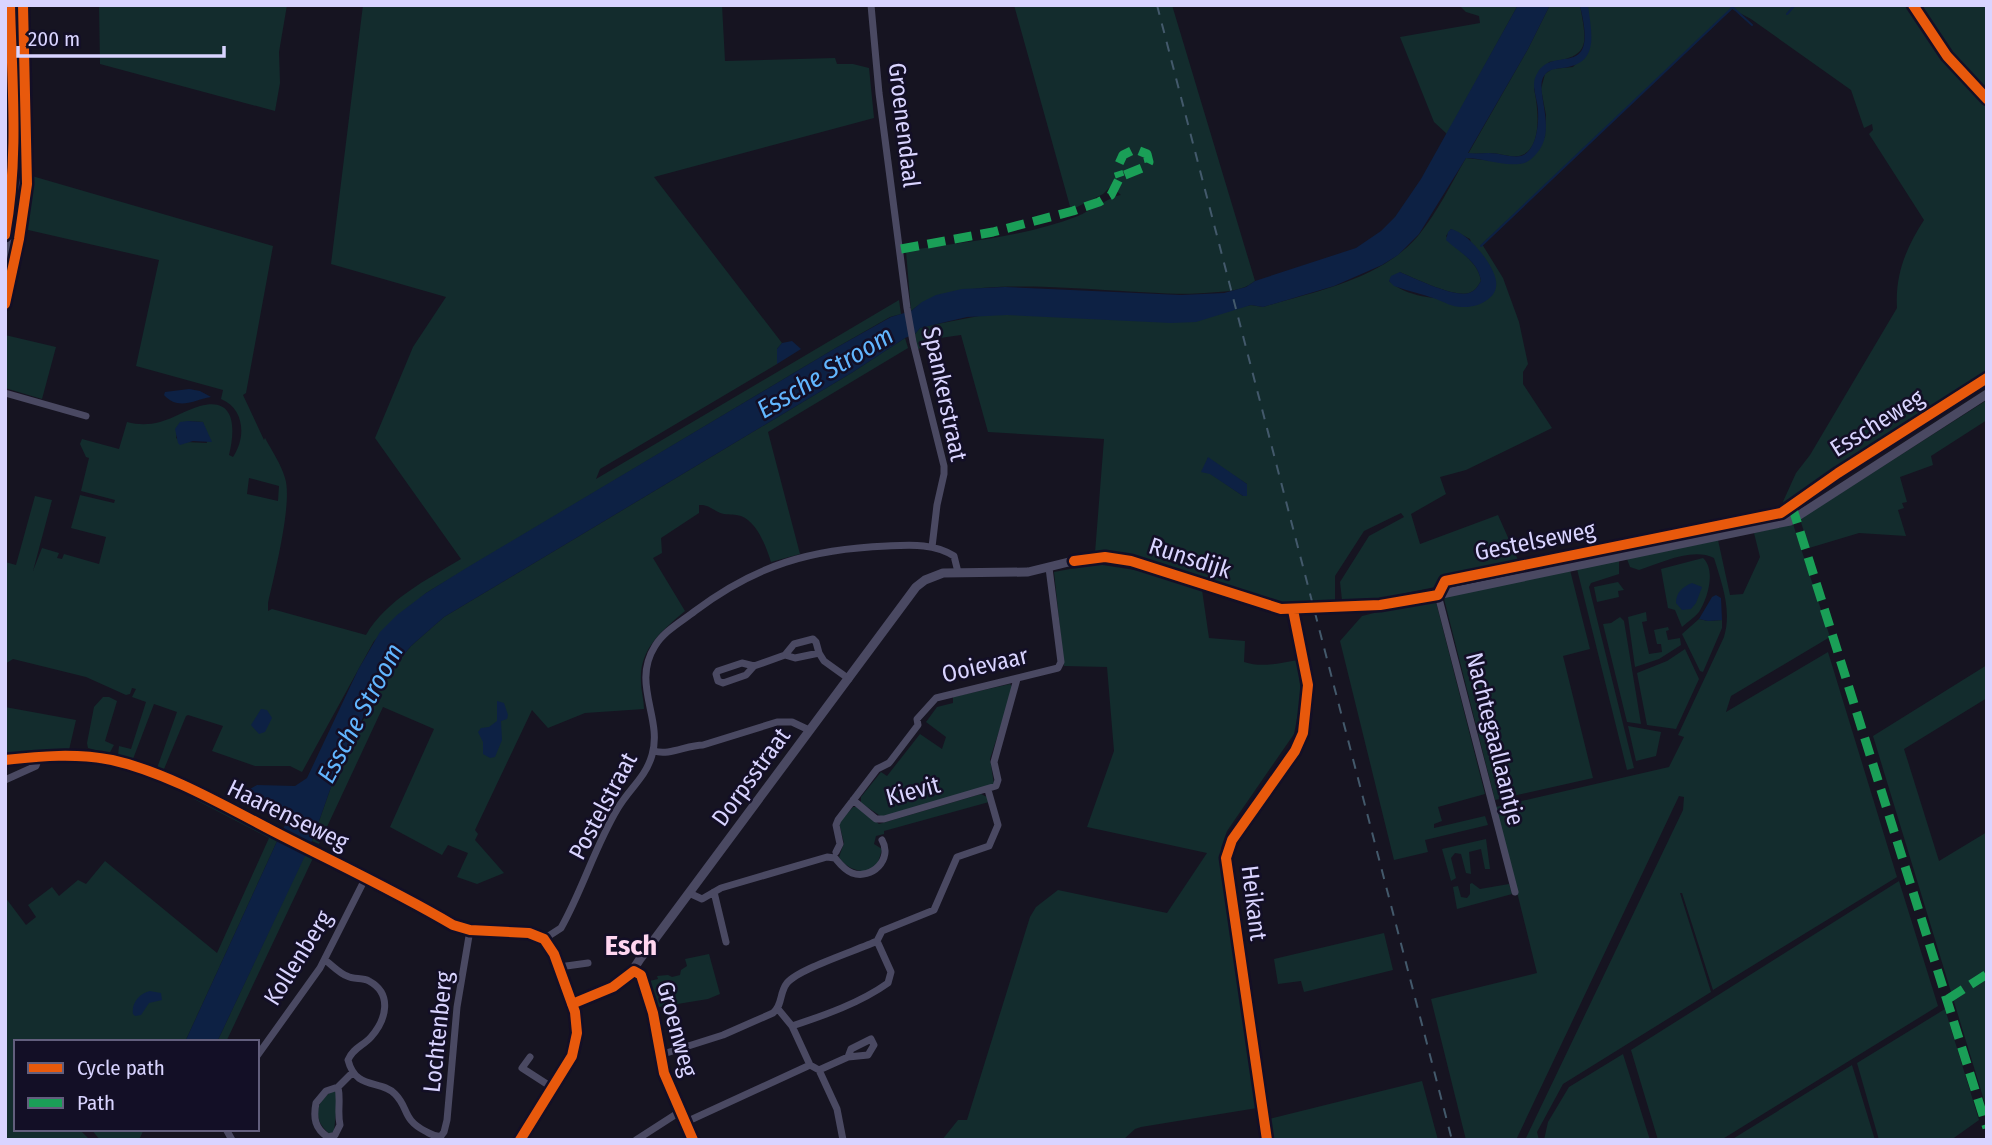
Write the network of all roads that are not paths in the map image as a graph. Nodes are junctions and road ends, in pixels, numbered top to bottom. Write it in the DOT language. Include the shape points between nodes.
graph roads {
  1 [pos="16,5"];
  2 [pos="871,5"];
  3 [pos="901,249"];
  4 [pos="5,274"];
  5 [pos="5,393"];
  6 [pos="1987,394"];
  7 [pos="86,416"];
  8 [pos="1796,517"];
  9 [pos="932,547"];
  10 [pos="1049,568"];
  11 [pos="958,572"];
  12 [pos="1438,595"];
  13 [pos="1293,610"];
  14 [pos="819,653"];
  15 [pos="785,655"];
  16 [pos="754,666"];
  17 [pos="849,679"];
  18 [pos="1017,679"];
  19 [pos="809,730"];
  20 [pos="654,751"];
  21 [pos="39,757"];
  22 [pos="5,760"];
  23 [pos="5,780"];
  24 [pos="988,790"];
  25 [pos="853,800"];
  26 [pos="881,840"];
  27 [pos="836,852"];
  28 [pos="366,877"];
  29 [pos="714,892"];
  30 [pos="1515,892"];
  31 [pos="689,893"];
  32 [pos="470,930"];
  33 [pos="544,939"];
  34 [pos="726,942"];
  35 [pos="877,942"];
  36 [pos="325,960"];
  37 [pos="588,963"];
  38 [pos="559,967"];
  39 [pos="634,971"];
  40 [pos="572,1004"];
  41 [pos="778,1009"];
  42 [pos="792,1026"];
  43 [pos="259,1053"];
  44 [pos="660,1055"];
  45 [pos="530,1057"];
  46 [pos="848,1057"];
  47 [pos="810,1065"];
  48 [pos="819,1070"];
  49 [pos="353,1072"];
  50 [pos="338,1087"];
  51 [pos="553,1088"];
  52 [pos="681,1111"];
  53 [pos="686,1122"];
  54 [pos="441,1138"];
  55 [pos="520,1140"];
  56 [pos="636,1140"];
  57 [pos="693,1140"];
  58 [pos="843,1140"];
  59 [pos="1267,1140"];
  1 -- 4 [label="street" via="21,181"];
  2 -- 3 [label="street, Groenendaal"];
  3 -- 9 [label="street, Spankerstraat" via="912,339 944,466"];
  5 -- 7 [label="street"];
  6 -- 8 [label="street, Esscheweg"];
  8 -- 12 [label="street, Gestelseweg" via="1776,525"];
  9 -- 11 [label="street" via="954,556"];
  9 -- 20 [label="street, Postelstraat" via="879,546 794,558 740,580 710,600 664,635 651,654 645,685"];
  10 -- 11 [label="street, Runsdijk" via="1015,573"];
  10 -- 13 [label="street, Runsdijk" via="1081,559 1118,558"];
  10 -- 18 [label="street, Ooievaar" via="1060,665"];
  11 -- 17 [label="street, Dorpsstraat" via="933,576 916,587"];
  12 -- 13 [label="street, Gestelseweg" via="1380,605"];
  12 -- 30 [label="street, Nachtegaallaantje"];
  13 -- 59 [label="street, Heikant" via="1308,685 1303,733 1232,840 1226,858"];
  14 -- 15 [label="street" via="795,658"];
  14 -- 15 [label="street" via="813,639 794,644"];
  14 -- 17 [label="street"];
  15 -- 16 [label="street"];
  16 -- 16 [label="street" via="742,663 718,671 718,681 746,676"];
  17 -- 19 [label="street, Dorpsstraat"];
  18 -- 24 [label="street" via="994,762 998,784"];
  18 -- 25 [label="street, Ooievaar" via="931,701 889,763 877,769"];
  19 -- 20 [label="street" via="792,722 777,722 703,745"];
  19 -- 31 [label="street, Dorpsstraat"];
  20 -- 33 [label="street, Postelstraat" via="648,767 619,806 561,928"];
  21 -- 22 [label="street, Haarenseweg"];
  21 -- 23 [label="street" via="36,766"];
  21 -- 28 [label="street, Haarenseweg" via="81,756 134,766"];
  24 -- 25 [label="street, Kievit" via="880,820"];
  24 -- 35 [label="street" via="998,825 989,846 957,857 934,910 882,932"];
  25 -- 27 [label="street, Ooievaar" via="836,825 840,844"];
  26 -- 29 [label="street" via="883,859 869,873 848,871 835,858 827,857"];
  28 -- 32 [label="street, Haarenseweg"];
  28 -- 36 [label="street, Kollenberg"];
  29 -- 31 [label="street" via="702,899"];
  29 -- 34 [label="street"];
  31 -- 39 [label="street, Dorpsstraat"];
  32 -- 33 [label="street, Haarenseweg" via="529,933"];
  32 -- 54 [label="street, Lochtenberg" via="457,1007 447,1121"];
  33 -- 38 [label="street"];
  35 -- 41 [label="street" via="789,981"];
  35 -- 42 [label="street" via="891,972 888,983 824,1016"];
  36 -- 43 [label="street, Kollenberg"];
  36 -- 49 [label="street" via="348,977 370,982 385,1002 384,1018 374,1034 350,1055"];
  37 -- 38 [label="street"];
  38 -- 40 [label="street"];
  39 -- 40 [label="street, Dorpsstraat" via="613,987"];
  39 -- 44 [label="street, Groenweg" via="640,975 653,1013"];
  40 -- 51 [label="street" via="576,1043"];
  41 -- 42 [label="street"];
  41 -- 44 [label="street" via="723,1035"];
  42 -- 47 [label="street"];
  44 -- 52 [label="street, Groenweg"];
  45 -- 51 [label="street" via="522,1068"];
  46 -- 48 [label="street"];
  47 -- 48 [label="street"];
  47 -- 53 [label="street"];
  48 -- 58 [label="street" via="837,1109"];
  49 -- 50 [label="street"];
  49 -- 54 [label="street" via="364,1082 392,1091 415,1126"];
  50 -- 50 [label="street" via="326,1091 316,1103 316,1125 328,1137 335,1135 340,1125"];
  51 -- 55 [label="street"];
  52 -- 53 [label="street, Groenweg"];
  52 -- 56 [label="street"];
  53 -- 57 [label="street, Groenweg"];
}
